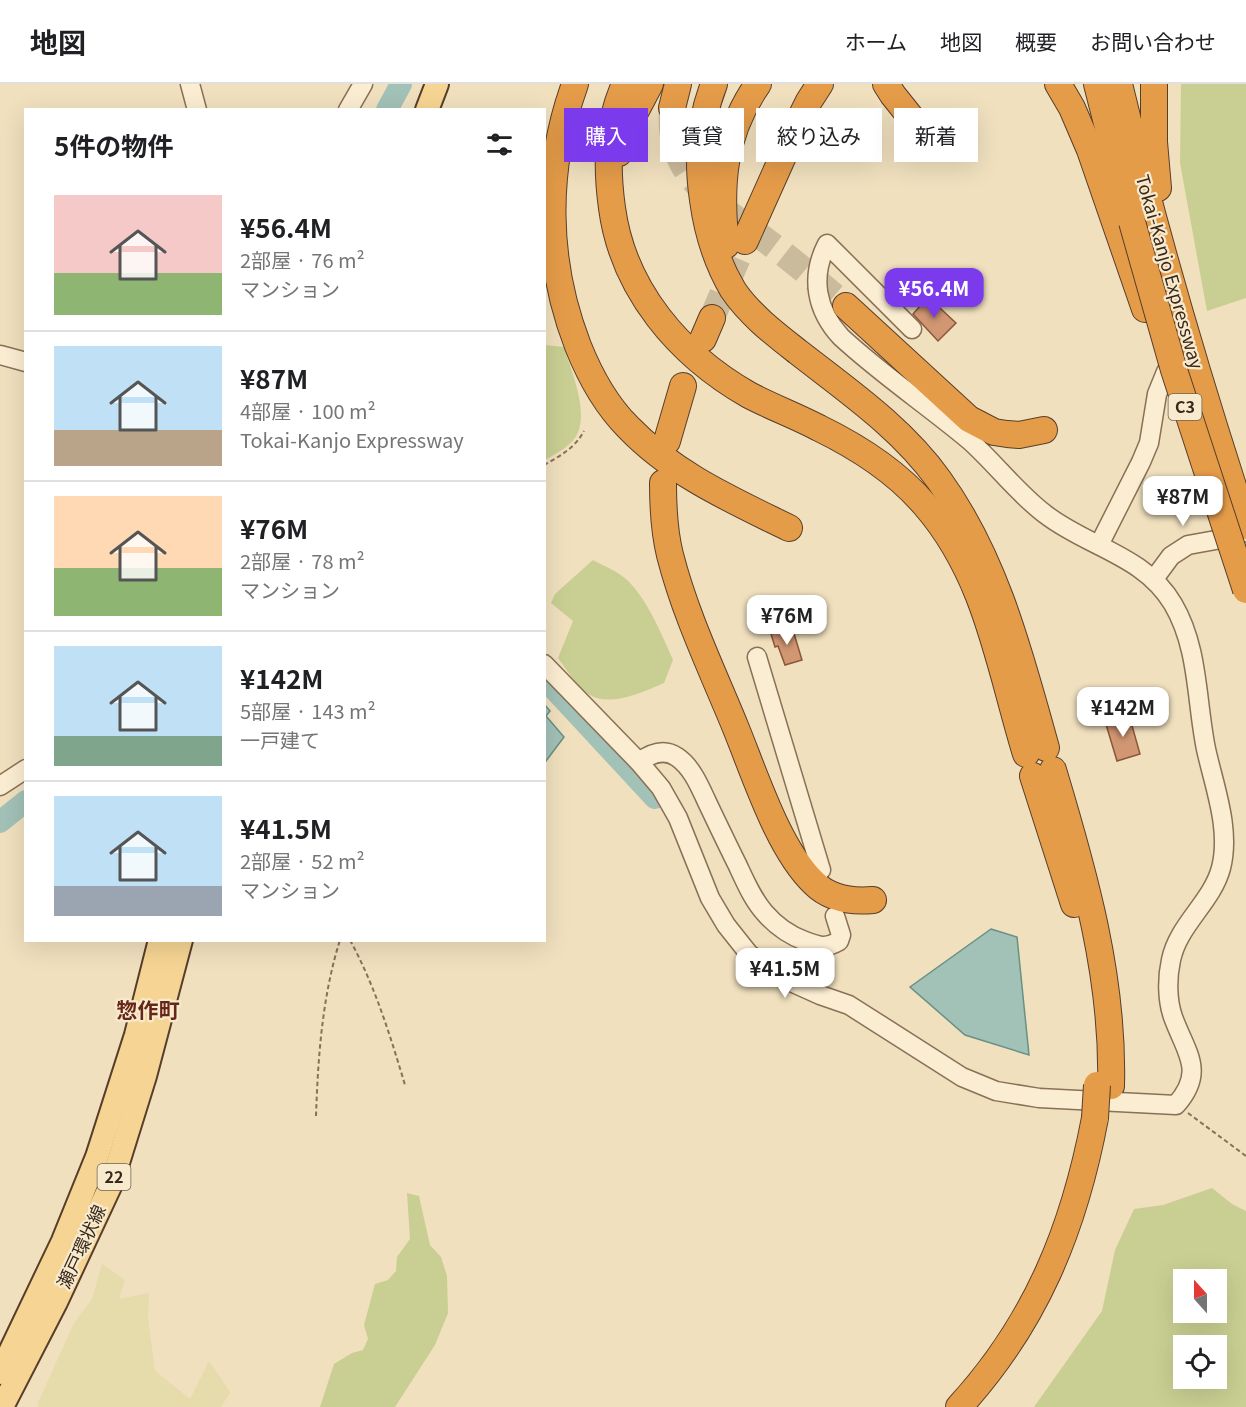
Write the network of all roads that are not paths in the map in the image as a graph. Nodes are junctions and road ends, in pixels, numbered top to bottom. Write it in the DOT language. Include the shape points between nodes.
graph roads {
  1 [pos="190,84"];
  2 [pos="363,84"];
  3 [pos="436,84"];
  4 [pos="575,84"];
  5 [pos="625,84"];
  6 [pos="650,84"];
  7 [pos="714,84"];
  8 [pos="758,84"];
  9 [pos="820,84"];
  10 [pos="886,84"];
  11 [pos="1058,84"];
  12 [pos="1097,84"];
  13 [pos="1119,84"];
  14 [pos="1154,84"];
  15 [pos="196,108"];
  16 [pos="349,108"];
  17 [pos="428,108"];
  18 [pos="903,108"];
  19 [pos="613,216"];
  20 [pos="1141,221"];
  21 [pos="745,241"];
  22 [pos="846,306"];
  23 [pos="756,316"];
  24 [pos="912,329"];
  25 [pos="0,355"];
  26 [pos="24,361"];
  27 [pos="1166,372"];
  28 [pos="683,386"];
  29 [pos="1044,430"];
  30 [pos="667,441"];
  31 [pos="663,483"];
  32 [pos="1246,524"];
  33 [pos="789,528"];
  34 [pos="1246,535"];
  35 [pos="1099,545"];
  36 [pos="1154,579"];
  37 [pos="1246,590"];
  38 [pos="757,657"];
  39 [pos="546,666"];
  40 [pos="639,762"];
  41 [pos="1039,762"];
  42 [pos="24,770"];
  43 [pos="0,786"];
  44 [pos="821,870"];
  45 [pos="873,900"];
  46 [pos="835,916"];
  47 [pos="159,942"];
  48 [pos="181,942"];
  49 [pos="1102,1118"];
  50 [pos="0,1373"];
  51 [pos="3,1399"];
  52 [pos="959,1407"];
  53 [pos="978,1407"];
  1 -- 15 [label="street"];
  2 -- 16 [label="street"];
  3 -- 17 [label="main road"];
  4 -- 33 [label="highway" via="556,154 552,235 566,311 592,378 627,426 660,456 704,485"];
  5 -- 19 [label="highway" via="610,130 608,171"];
  6 -- 19 [label="highway" via="632,118 618,158"];
  7 -- 23 [label="highway" via="700,144 704,205 725,275"];
  8 -- 23 [label="highway" via="729,143 723,194 728,259 738,288"];
  9 -- 21 [label="highway" via="797,125"];
  10 -- 18 [label="highway"];
  11 -- 20 [label="highway"];
  12 -- 20 [label="highway, Tokai-Kanjo Expressway / C3"];
  13 -- 20 [label="highway, Tokai-Kanjo Expressway / C3"];
  14 -- 20 [label="highway" via="1155,166"];
  19 -- 41 [label="highway" via="623,256 640,293 685,346 741,390 875,460 939,522 964,561 982,600"];
  20 -- 32 [label="highway" via="1178,290"];
  20 -- 37 [label="highway, Tokai-Kanjo Expressway / C3, bridge" via="1173,370"];
  22 -- 29 [label="highway" via="969,419 1007,434"];
  23 -- 41 [label="highway" via="888,424 953,500 991,574 1017,647"];
  24 -- 35 [label="street" via="827,244 820,256 816,282 820,305 832,328 976,447 1041,512"];
  25 -- 26 [label="street"];
  27 -- 35 [label="street" via="1157,394 1142,462"];
  28 -- 30 [label="highway"];
  31 -- 45 [label="highway" via="665,530 677,580 778,829 797,864 824,892 848,900"];
  34 -- 36 [label="street" via="1188,544 1171,556"];
  35 -- 36 [label="street" via="1133,562"];
  36 -- 40 [label="street" via="1173,603 1187,635 1224,842 1221,868 1174,946 1170,962 1170,1007 1192,1064 1187,1093 1176,1105 1039,1098 996,1091 962,1077 849,1005 780,977 749,954 726,925 710,898 678,818 661,788"];
  38 -- 44 [label="street"];
  39 -- 40 [label="street"];
  40 -- 46 [label="street" via="653,754 669,753 688,768 750,892 777,925 792,936 823,947 832,946 841,935"];
  41 -- 49 [label="highway" via="1088,895 1101,955 1110,1018"];
  42 -- 43 [label="street"];
  47 -- 50 [label="main road, 瀬戸環状線 / 22" via="136,1035 97,1157 63,1241"];
  48 -- 51 [label="main road, 瀬戸環状線 / 22" via="112,1182 56,1302"];
  49 -- 52 [label="highway" via="1070,1218 1035,1302 1005,1349"];
  49 -- 53 [label="highway" via="1092,1197 1061,1281 1016,1359"];
}
